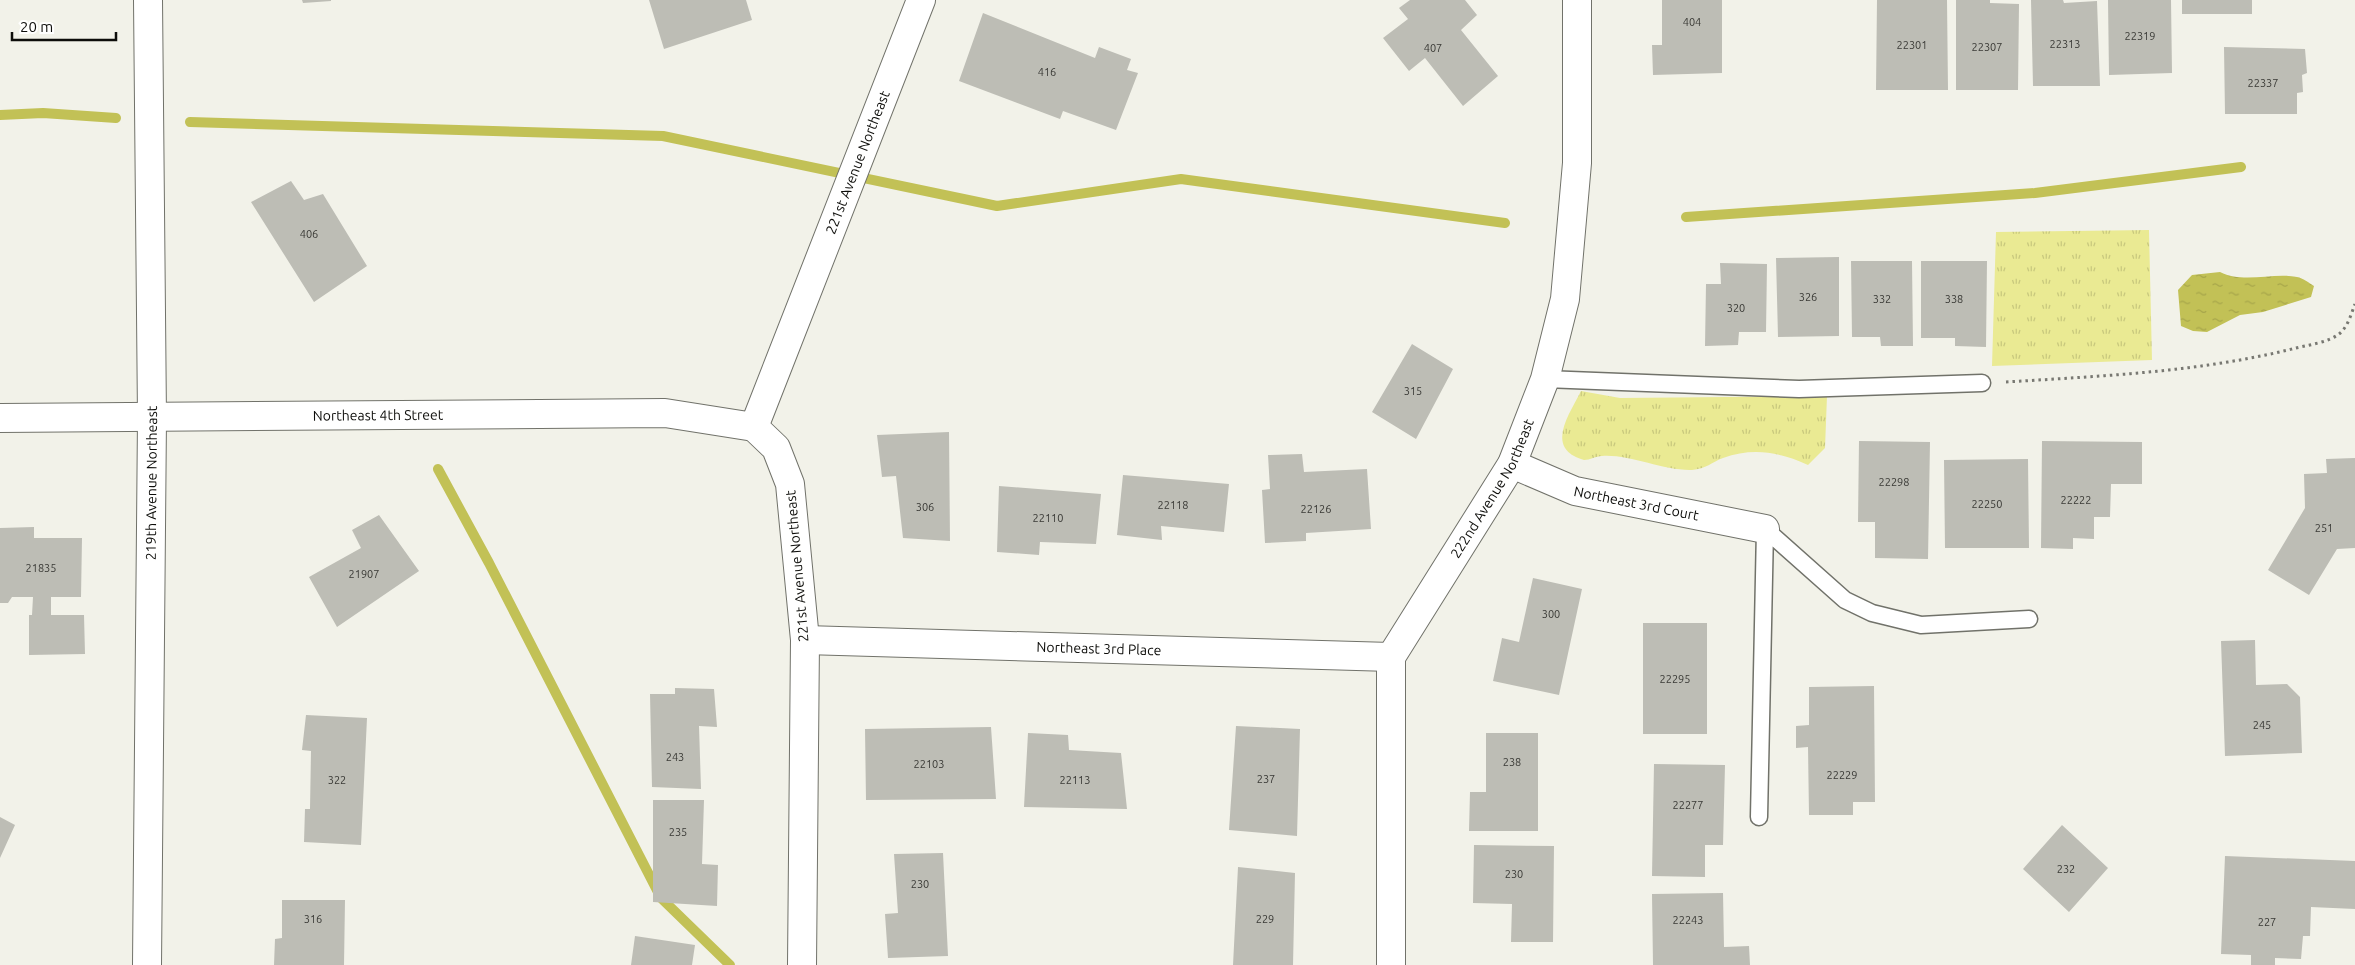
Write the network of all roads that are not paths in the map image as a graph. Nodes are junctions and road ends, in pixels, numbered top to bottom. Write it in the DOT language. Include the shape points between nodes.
graph roads {
  1 [pos="148,0"];
  2 [pos="921,0"];
  3 [pos="1577,0"];
  4 [pos="1545,379"];
  5 [pos="1982,383"];
  6 [pos="0,418"];
  7 [pos="152,418"];
  8 [pos="754,426"];
  9 [pos="1512,464"];
  10 [pos="1765,529"];
  11 [pos="2029,619"];
  12 [pos="805,640"];
  13 [pos="1391,657"];
  14 [pos="1758,817"];
  15 [pos="147,965"];
  16 [pos="802,965"];
  17 [pos="1390,965"];
  1 -- 7 [label="street, 219th Avenue Northeast"];
  2 -- 8 [label="street, 221st Avenue Northeast"];
  3 -- 4 [label="street, 222nd Avenue Northeast" via="1577,163 1565,299"];
  4 -- 5 [label="lane" via="1799,389"];
  4 -- 9 [label="street, 222nd Avenue Northeast"];
  6 -- 7 [label="street, Northeast 4th Street"];
  7 -- 8 [label="street, Northeast 4th Street" via="665,413"];
  7 -- 15 [label="street, 219th Avenue Northeast"];
  8 -- 12 [label="street, 221st Avenue Northeast" via="776,448 790,484"];
  9 -- 10 [label="street, Northeast 3rd Court" via="1575,491"];
  9 -- 13 [label="street, 222nd Avenue Northeast"];
  10 -- 11 [label="lane" via="1845,600 1872,613 1921,625"];
  10 -- 14 [label="lane"];
  12 -- 13 [label="street, Northeast 3rd Place"];
  12 -- 16 [label="street, 221st Avenue Northeast"];
  13 -- 17 [label="street"];
}
